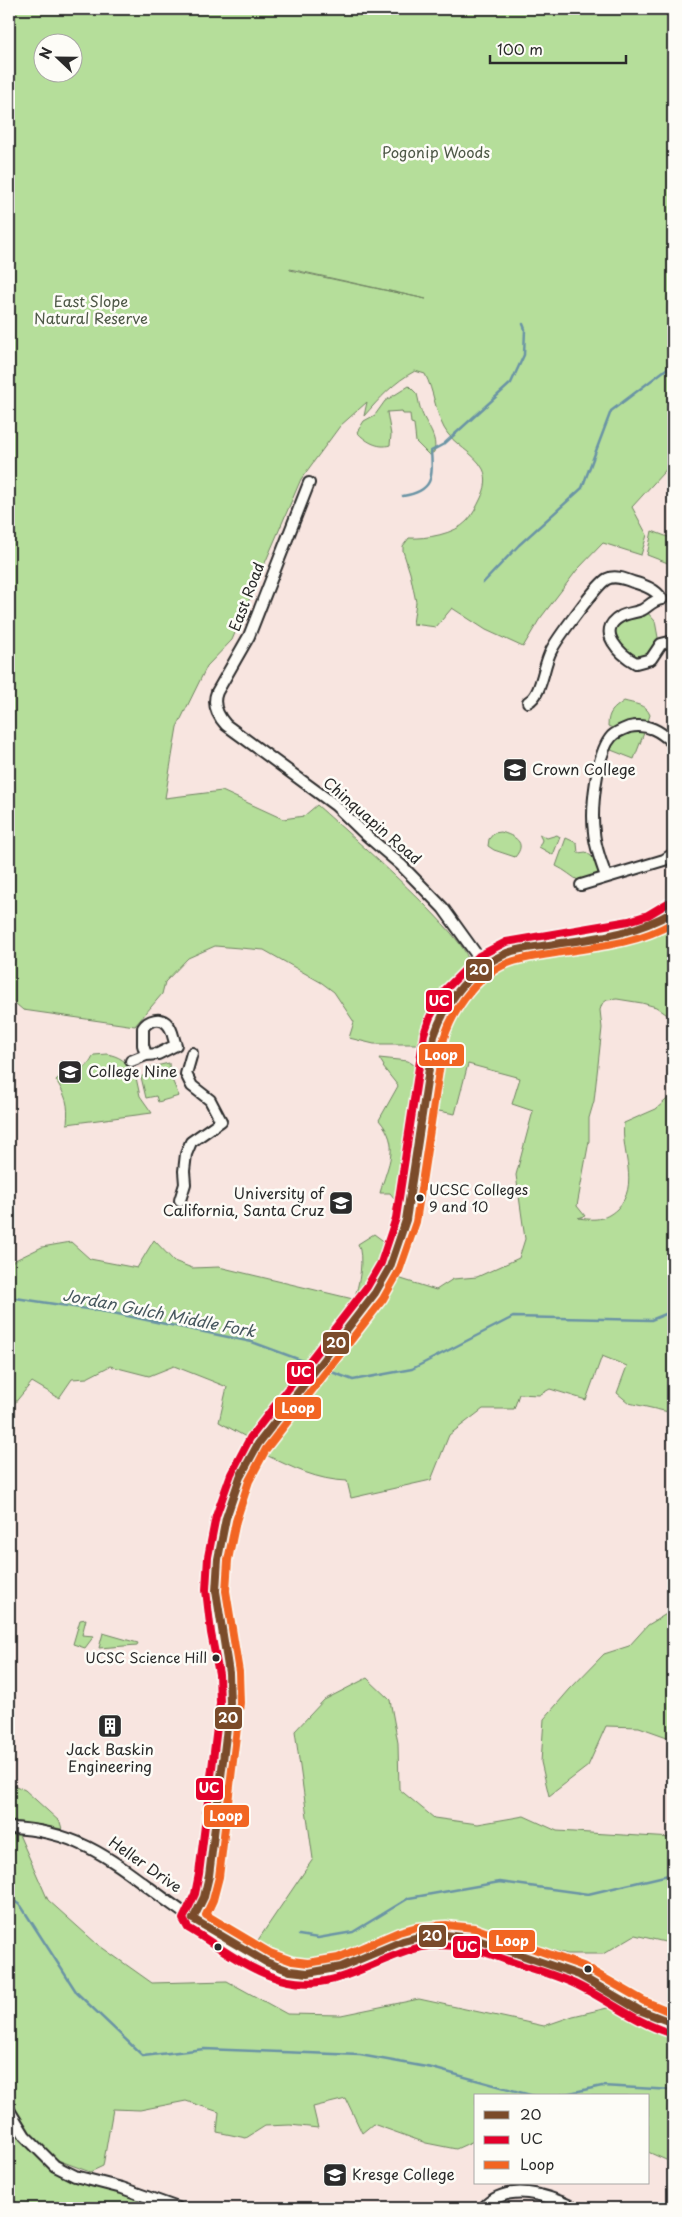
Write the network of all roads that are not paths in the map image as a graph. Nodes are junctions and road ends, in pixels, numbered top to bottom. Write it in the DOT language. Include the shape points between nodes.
graph roads {
  1 [pos="309,483"];
  2 [pos="673,641"];
  3 [pos="528,702"];
  4 [pos="221,719"];
  5 [pos="673,743"];
  6 [pos="673,854"];
  7 [pos="606,876"];
  8 [pos="581,885"];
  9 [pos="673,912"];
  10 [pos="484,965"];
  11 [pos="192,1053"];
  12 [pos="146,1055"];
  13 [pos="131,1061"];
  14 [pos="180,1200"];
  15 [pos="9,1828"];
  16 [pos="193,1919"];
  17 [pos="673,2023"];
  18 [pos="9,2110"];
  19 [pos="178,2208"];
  20 [pos="483,2208"];
  21 [pos="575,2208"];
  1 -- 4 [label="street, East Road" via="249,636 214,699"];
  2 -- 3 [label="street" via="661,644 651,659 636,663 626,657 612,643 610,626 620,616 662,599 656,591 629,580 613,577 604,580 555,645 545,666 539,692"];
  4 -- 10 [label="street, Chinquapin Road" via="335,805 422,885 443,908"];
  5 -- 7 [label="street" via="659,730 648,726 626,728 612,736 596,776 594,801 594,834"];
  6 -- 7 [label="street" via="664,860"];
  7 -- 8 [label="street"];
  9 -- 10 [label="main road" via="632,931 526,948 509,952"];
  10 -- 16 [label="main road" via="454,995 434,1036 410,1202 401,1236 383,1280 251,1454 240,1477 222,1536 216,1591 229,1673 230,1703 209,1876 204,1897"];
  11 -- 14 [label="street" via="186,1074 192,1086 210,1100 221,1121 190,1142"];
  12 -- 12 [label="street" via="142,1033 150,1021 160,1020 168,1025 176,1045 158,1054"];
  12 -- 13 [label="street"];
  15 -- 16 [label="street, Heller Drive" via="44,1832 98,1851"];
  16 -- 17 [label="main road, Heller Drive" via="264,1961 285,1970 306,1973 352,1964 420,1936 448,1935 473,1939 579,1975 647,2013"];
  18 -- 19 [label="street" via="25,2136 55,2166 75,2176"];
  20 -- 21 [label="street" via="495,2199 516,2192 542,2194"];
}
